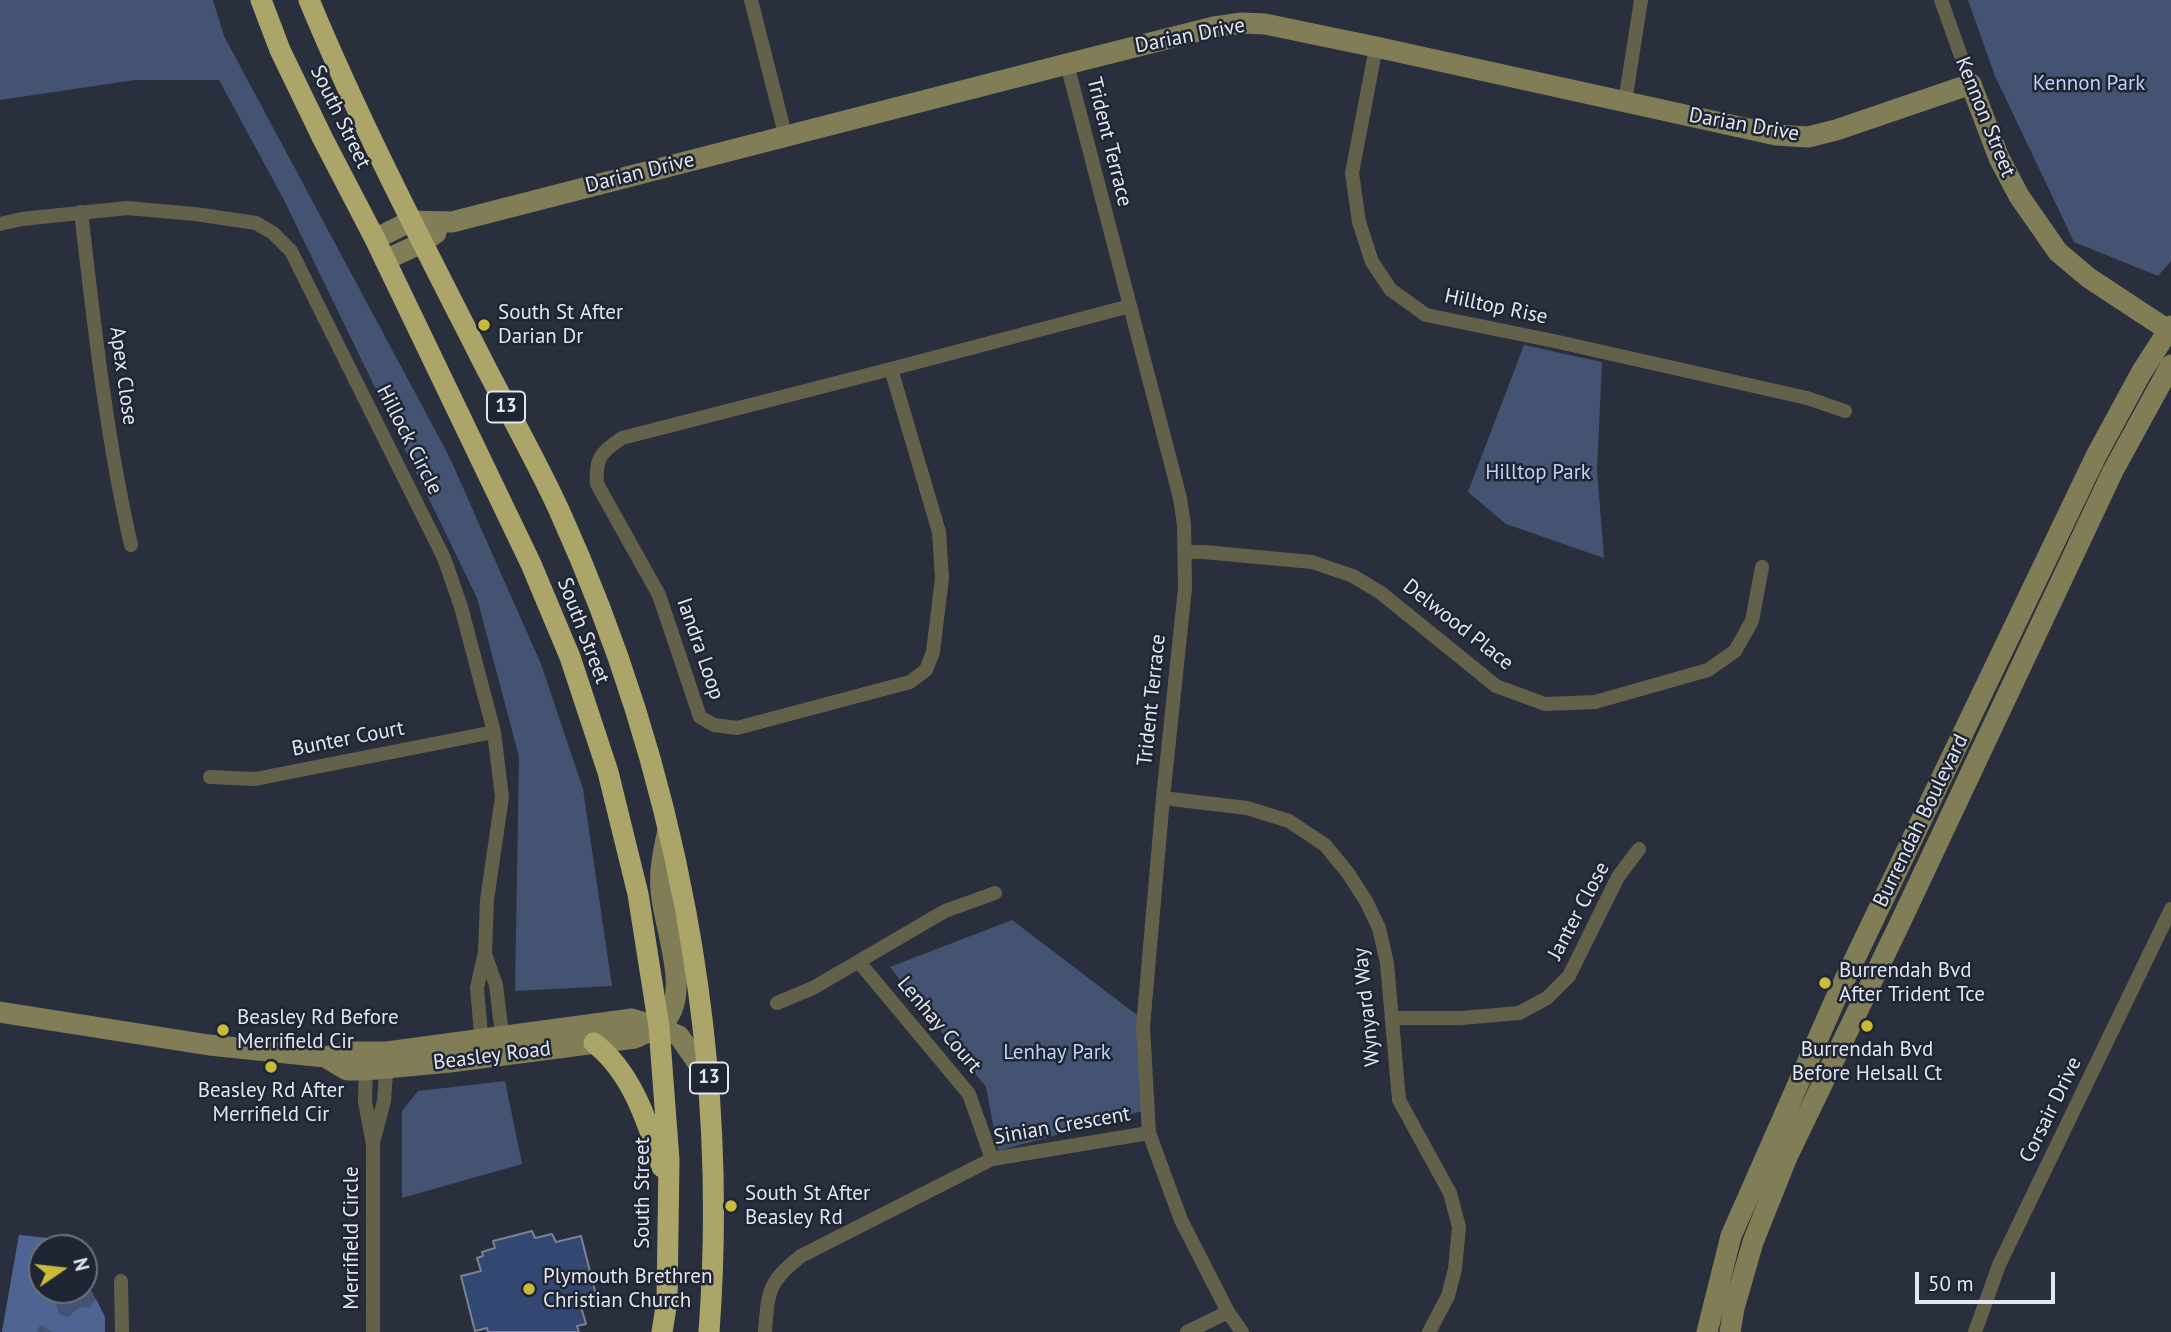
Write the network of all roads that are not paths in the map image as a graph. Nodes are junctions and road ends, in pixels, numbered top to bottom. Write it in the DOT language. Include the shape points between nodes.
graph roads {
  1 [pos="261,0"];
  2 [pos="309,0"];
  3 [pos="751,0"];
  4 [pos="1642,0"];
  5 [pos="1941,0"];
  6 [pos="1376,47"];
  7 [pos="1067,64"];
  8 [pos="1971,84"];
  9 [pos="1625,102"];
  10 [pos="786,138"];
  11 [pos="81,212"];
  12 [pos="411,221"];
  13 [pos="452,222"];
  14 [pos="0,224"];
  15 [pos="375,239"];
  16 [pos="422,243"];
  17 [pos="385,260"];
  18 [pos="1130,306"];
  19 [pos="2170,329"];
  20 [pos="2171,365"];
  21 [pos="891,369"];
  22 [pos="1845,411"];
  23 [pos="131,545"];
  24 [pos="1186,552"];
  25 [pos="1762,567"];
  26 [pos="494,732"];
  27 [pos="210,777"];
  28 [pos="1163,798"];
  29 [pos="669,828"];
  30 [pos="1639,849"];
  31 [pos="995,893"];
  32 [pos="2171,909"];
  33 [pos="485,952"];
  34 [pos="859,962"];
  35 [pos="777,1003"];
  36 [pos="0,1012"];
  37 [pos="1392,1018"];
  38 [pos="659,1027"];
  39 [pos="594,1043"];
  40 [pos="493,1047"];
  41 [pos="376,1061"];
  42 [pos="709,1079"];
  43 [pos="1149,1133"];
  44 [pos="373,1144"];
  45 [pos="992,1158"];
  46 [pos="669,1189"];
  47 [pos="121,1282"];
  48 [pos="1228,1312"];
  49 [pos="122,1332"];
  50 [pos="373,1332"];
  51 [pos="662,1332"];
  52 [pos="709,1332"];
  53 [pos="765,1332"];
  54 [pos="1186,1332"];
  55 [pos="1242,1332"];
  56 [pos="1429,1332"];
  57 [pos="1707,1332"];
  58 [pos="1730,1332"];
  59 [pos="1975,1332"];
  1 -- 15 [label="highway, South Street / 13" via="280,50"];
  2 -- 12 [label="highway, South Street / 13"];
  3 -- 10 [label="street"];
  4 -- 9 [label="street"];
  5 -- 8 [label="street, Kennon Street"];
  6 -- 7 [label="main road, Darian Drive" via="1242,23"];
  6 -- 9 [label="main road, Darian Drive"];
  6 -- 22 [label="street, Hilltop Rise" via="1352,173 1359,222 1372,262 1391,290 1426,315 1780,392"];
  7 -- 10 [label="main road, Darian Drive"];
  7 -- 18 [label="street, Trident Terrace"];
  8 -- 9 [label="main road, Darian Drive" via="1808,137 1776,135"];
  8 -- 19 [label="main road, Kennon Street" via="2009,177 2058,252 2089,278"];
  10 -- 13 [label="main road, Darian Drive"];
  11 -- 14 [label="street, Hillock Circle"];
  11 -- 23 [label="street, Apex Close" via="102,393"];
  11 -- 26 [label="street, Hillock Circle" via="127,208 256,223 291,251 444,558"];
  12 -- 13 [label="main road, Darian Drive"];
  12 -- 15 [label="main road, Darian Drive"];
  12 -- 16 [label="highway, South Street / 13"];
  13 -- 16 [label="main road, Darian Drive"];
  15 -- 17 [label="highway, South Street / 13"];
  16 -- 17 [label="main road, Darian Drive"];
  16 -- 29 [label="highway, South Street / 13" via="585,570 637,709"];
  17 -- 38 [label="highway, South Street / 13" via="531,564 570,657 608,772 638,894"];
  18 -- 21 [label="street, Iandra Loop"];
  18 -- 24 [label="street, Trident Terrace" via="1180,498"];
  19 -- 57 [label="main road, Burrendah Boulevard" via="2096,456 1835,1000 1731,1236"];
  20 -- 58 [label="main road, Burrendah Boulevard" via="2113,471 1787,1157 1753,1242"];
  21 -- 21 [label="street, Iandra Loop" via="622,438 600,458 597,484 659,595 701,717 714,725 737,728 910,682 926,670 933,652 942,578 939,532"];
  24 -- 25 [label="street, Delwood Place" via="1312,562 1353,576 1381,593 1496,686 1545,704 1595,702 1708,670 1735,651 1752,621"];
  24 -- 28 [label="street, Trident Terrace"];
  26 -- 27 [label="street, Bunter Court" via="255,779"];
  26 -- 33 [label="street, Hillock Circle" via="502,797"];
  28 -- 37 [label="street, Wynyard Way" via="1247,808 1289,821 1325,845 1367,901 1379,928"];
  28 -- 43 [label="street, Trident Terrace" via="1143,1027"];
  29 -- 38 [label="main road" via="660,889 677,994"];
  29 -- 42 [label="highway, South Street / 13" via="694,951"];
  30 -- 37 [label="street, Janter Close" via="1618,877 1569,976 1547,998 1519,1013"];
  31 -- 34 [label="street" via="945,911"];
  32 -- 59 [label="street, Corsair Drive" via="2000,1265"];
  33 -- 40 [label="street, Hillock Circle" via="496,985"];
  33 -- 40 [label="street, Hillock Circle" via="477,988"];
  34 -- 35 [label="street"];
  34 -- 45 [label="street, Lenhay Court" via="969,1094"];
  36 -- 41 [label="main road, Beasley Road" via="209,1045 325,1056 347,1070"];
  37 -- 56 [label="street, Wynyard Way" via="1399,1100 1450,1193 1459,1227 1448,1296"];
  38 -- 39 [label="main road, Beasley Road" via="635,1038"];
  38 -- 40 [label="main road, Beasley Road" via="632,1019"];
  38 -- 42 [label="main road, Beasley Road" via="679,1036"];
  38 -- 46 [label="highway, South Street / 13"];
  39 -- 40 [label="main road, Beasley Road"];
  39 -- 46 [label="highway" via="617,1064 636,1098"];
  40 -- 41 [label="main road, Beasley Road"];
  41 -- 44 [label="street, Merrifield Circle" via="384,1101"];
  41 -- 44 [label="street, Merrifield Circle" via="365,1102"];
  42 -- 52 [label="highway, South Street / 13" via="713,1143"];
  43 -- 45 [label="street, Sinian Crescent"];
  43 -- 48 [label="street, Trident Terrace" via="1181,1220"];
  44 -- 50 [label="street, Merrifield Circle"];
  45 -- 53 [label="street, Sinian Crescent" via="801,1256 771,1287"];
  46 -- 51 [label="highway, South Street / 13"];
  47 -- 49 [label="street"];
  48 -- 54 [label="street"];
  48 -- 55 [label="street, Trident Terrace"];
}
